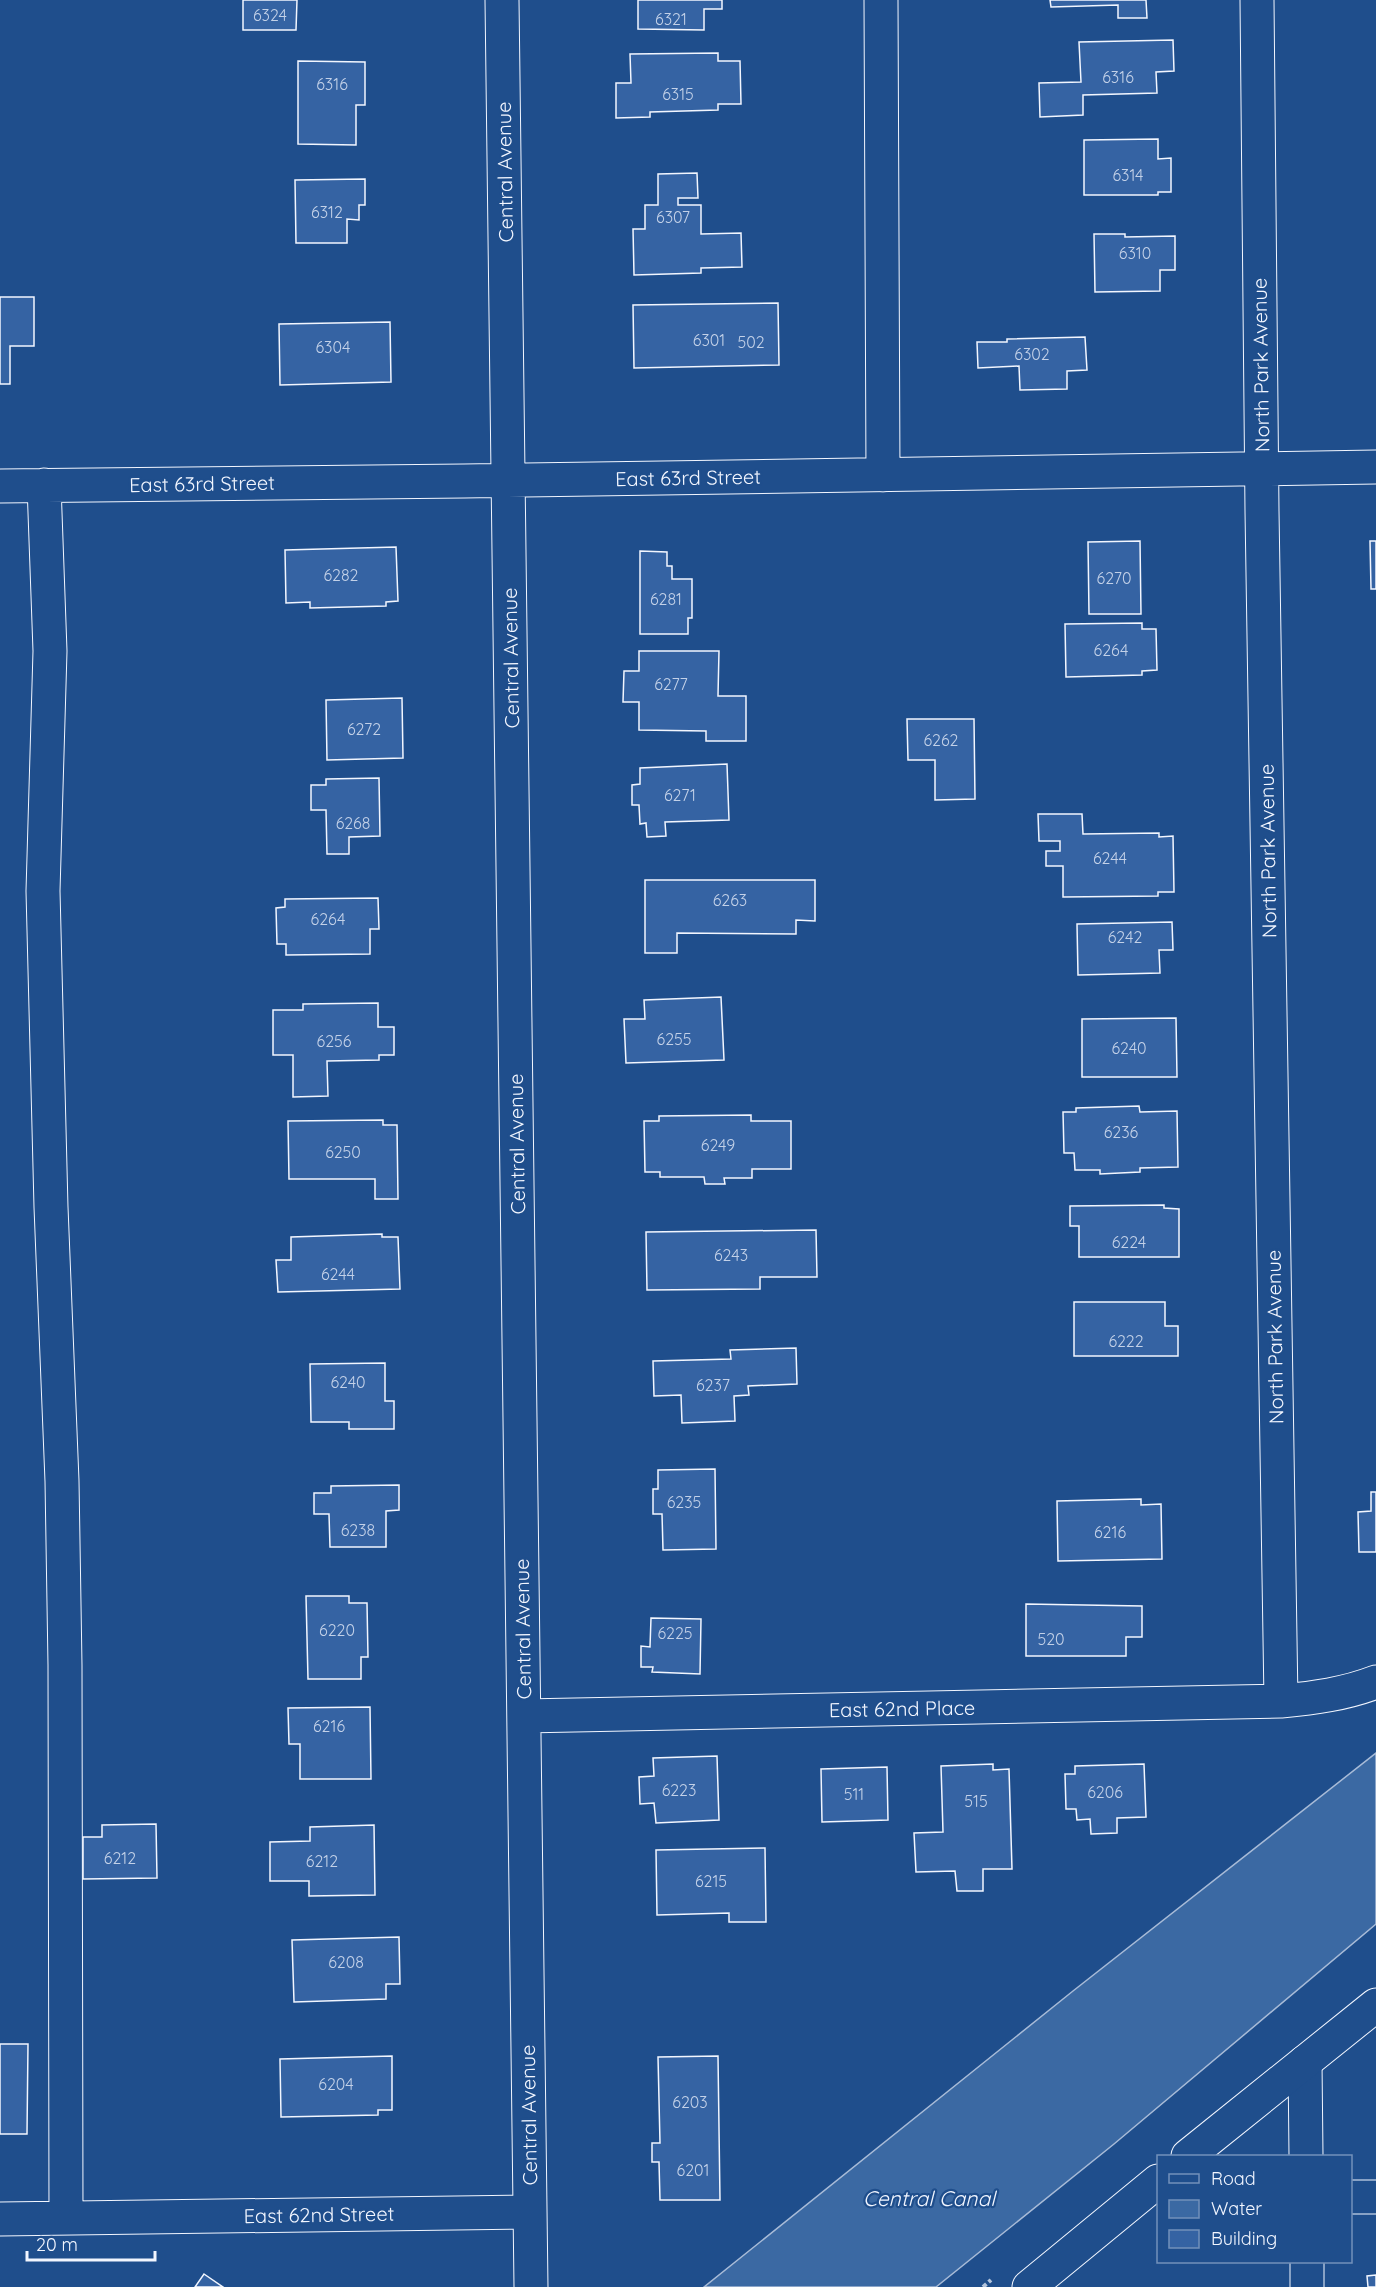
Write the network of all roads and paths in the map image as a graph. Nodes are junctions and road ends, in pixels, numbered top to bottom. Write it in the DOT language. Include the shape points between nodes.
graph roads {
  1 [pos="502,0"];
  2 [pos="881,0"];
  3 [pos="1257,0"];
  4 [pos="1376,466"];
  5 [pos="1262,468"];
  6 [pos="883,475"];
  7 [pos="509,480"];
  8 [pos="44,485"];
  9 [pos="0,486"];
  10 [pos="1376,1682"];
  11 [pos="1281,1701"];
  12 [pos="524,1716"];
  13 [pos="1376,2005"];
  14 [pos="1305,2062"];
  15 [pos="1190,2155"];
  16 [pos="1306,2155"];
  17 [pos="1153,2190"];
  18 [pos="1352,2197"];
  19 [pos="1376,2197"];
  20 [pos="530,2212"];
  21 [pos="66,2218"];
  22 [pos="0,2219"];
  23 [pos="1307,2263"];
  24 [pos="531,2287"];
  25 [pos="1029,2287"];
  26 [pos="1307,2287"];
  1 -- 7 [label="street, Central Avenue"];
  2 -- 6 [label="street"];
  3 -- 5 [label="street, North Park Avenue"];
  4 -- 5 [label="street, East 63rd Street"];
  5 -- 6 [label="street, East 63rd Street"];
  5 -- 11 [label="street, North Park Avenue"];
  6 -- 7 [label="street, East 63rd Street"];
  7 -- 8 [label="street, East 63rd Street"];
  7 -- 12 [label="street, Central Avenue"];
  8 -- 9 [label="street, East 63rd Street"];
  8 -- 21 [label="street" via="50,651 43,891 62,1481"];
  10 -- 11 [label="street, East 62nd Place" via="1324,1697"];
  11 -- 12 [label="street, East 62nd Place"];
  12 -- 20 [label="street, Central Avenue"];
  13 -- 14 [label="street"];
  14 -- 15 [label="street"];
  14 -- 16 [label="street"];
  17 -- 25 [label="street"];
  18 -- 19 [label="street"];
  20 -- 21 [label="street, East 62nd Street"];
  20 -- 24 [label="street, Central Avenue"];
  21 -- 22 [label="street, East 62nd Street"];
  23 -- 26 [label="street"];
}
